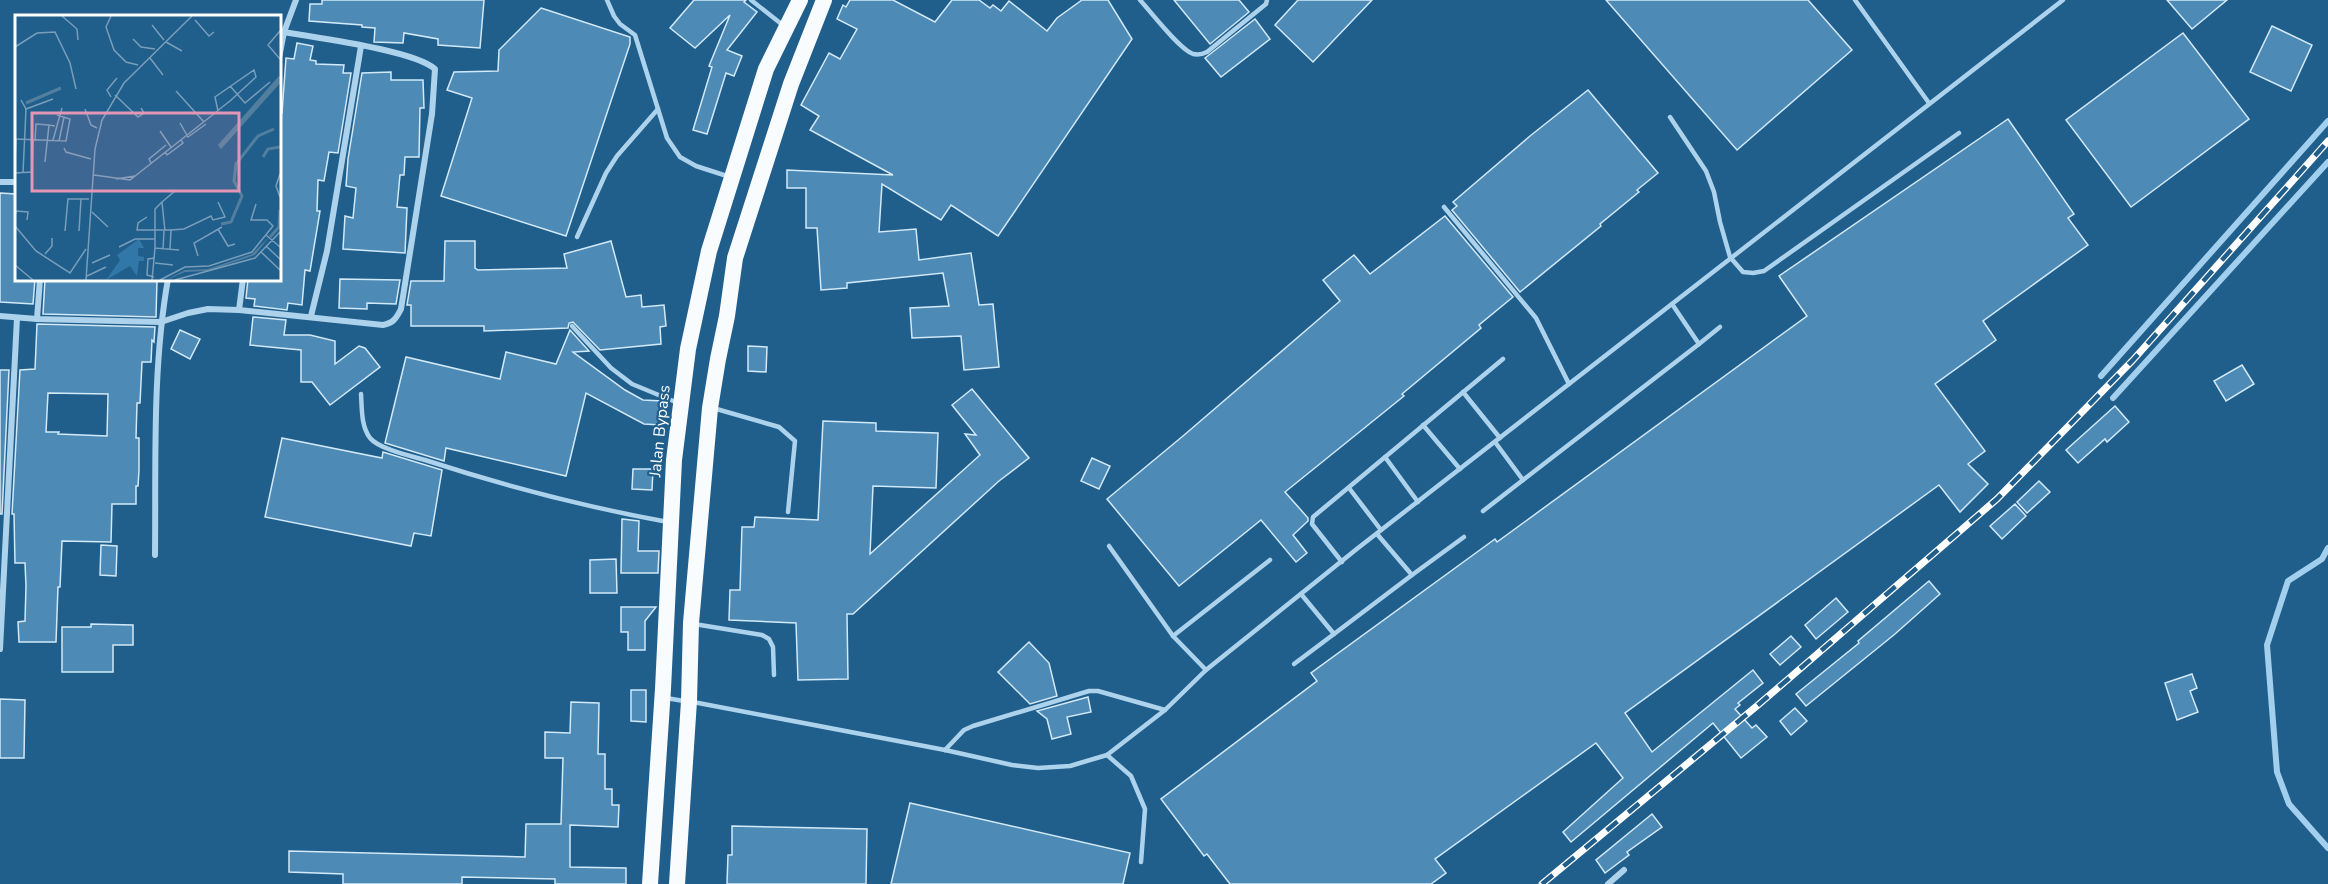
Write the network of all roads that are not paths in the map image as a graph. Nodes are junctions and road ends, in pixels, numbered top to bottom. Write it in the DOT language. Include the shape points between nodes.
graph roads {
  1 [pos="296,0"];
  2 [pos="607,0"];
  3 [pos="751,0"];
  4 [pos="800,0"];
  5 [pos="824,0"];
  6 [pos="1140,0"];
  7 [pos="1267,0"];
  8 [pos="1855,0"];
  9 [pos="2063,0"];
  10 [pos="787,27"];
  11 [pos="284,32"];
  12 [pos="361,46"];
  13 [pos="280,53"];
  14 [pos="1929,103"];
  15 [pos="658,109"];
  16 [pos="1670,117"];
  17 [pos="1959,133"];
  18 [pos="733,178"];
  19 [pos="1444,207"];
  20 [pos="577,237"];
  21 [pos="1730,257"];
  22 [pos="40,280"];
  23 [pos="168,280"];
  24 [pos="243,280"];
  25 [pos="1672,304"];
  26 [pos="239,310"];
  27 [pos="0,316"];
  28 [pos="312,316"];
  29 [pos="17,318"];
  30 [pos="37,320"];
  31 [pos="161,322"];
  32 [pos="572,326"];
  33 [pos="1720,327"];
  34 [pos="1699,344"];
  35 [pos="1503,359"];
  36 [pos="1569,384"];
  37 [pos="1463,392"];
  38 [pos="361,394"];
  39 [pos="681,404"];
  40 [pos="710,408"];
  41 [pos="1424,425"];
  42 [pos="1500,438"];
  43 [pos="1495,442"];
  44 [pos="1385,457"];
  45 [pos="1460,469"];
  46 [pos="1523,480"];
  47 [pos="1349,488"];
  48 [pos="1418,502"];
  49 [pos="1483,511"];
  50 [pos="788,513"];
  51 [pos="670,522"];
  52 [pos="1379,532"];
  53 [pos="1464,537"];
  54 [pos="1109,546"];
  55 [pos="155,555"];
  56 [pos="1270,560"];
  57 [pos="1342,562"];
  58 [pos="1412,575"];
  59 [pos="1301,594"];
  60 [pos="692,624"];
  61 [pos="1334,634"];
  62 [pos="1173,636"];
  63 [pos="0,649"];
  64 [pos="1294,664"];
  65 [pos="1206,670"];
  66 [pos="774,675"];
  67 [pos="663,698"];
  68 [pos="689,701"];
  69 [pos="1165,710"];
  70 [pos="945,750"];
  71 [pos="1107,755"];
  72 [pos="1141,862"];
  73 [pos="1624,870"];
  74 [pos="650,884"];
  75 [pos="677,884"];
  76 [pos="1608,884"];
  1 -- 11 [label="street"];
  2 -- 15 [label="lane" via="620,24 635,35"];
  3 -- 10 [label="lane"];
  4 -- 10 [label="highway, Jalan Bypass"];
  5 -- 40 [label="highway" via="790,84 735,258"];
  6 -- 7 [label="lane" via="1182,46 1201,55"];
  8 -- 14 [label="lane"];
  9 -- 14 [label="lane"];
  10 -- 18 [label="highway, Jalan Bypass" via="766,69"];
  11 -- 12 [label="street"];
  11 -- 13 [label="street"];
  12 -- 28 [label="street" via="327,251"];
  12 -- 28 [label="street" via="427,62 435,69 432,114 401,309 396,319 383,325"];
  14 -- 21 [label="lane"];
  15 -- 18 [label="lane" via="667,138 680,157"];
  15 -- 20 [label="lane" via="606,173"];
  16 -- 21 [label="lane" via="1706,171"];
  17 -- 21 [label="lane" via="1764,271 1743,272"];
  18 -- 39 [label="highway, Jalan Bypass" via="709,251 688,349"];
  19 -- 36 [label="lane" via="1536,318"];
  21 -- 25 [label="lane"];
  22 -- 30 [label="street"];
  23 -- 31 [label="street"];
  24 -- 26 [label="street"];
  25 -- 34 [label="lane"];
  25 -- 36 [label="lane"];
  26 -- 28 [label="street"];
  26 -- 31 [label="street" via="208,309"];
  27 -- 29 [label="street"];
  29 -- 30 [label="street"];
  29 -- 63 [label="street"];
  30 -- 31 [label="street"];
  31 -- 55 [label="street"];
  32 -- 39 [label="lane" via="611,368 632,384"];
  33 -- 34 [label="lane"];
  34 -- 46 [label="lane"];
  35 -- 37 [label="lane"];
  36 -- 42 [label="lane"];
  37 -- 41 [label="lane"];
  37 -- 42 [label="lane"];
  38 -- 51 [label="lane" via="363,424 371,440 385,447 578,505"];
  39 -- 51 [label="highway, Jalan Bypass"];
  40 -- 50 [label="lane" via="779,427 795,441"];
  40 -- 60 [label="highway"];
  41 -- 44 [label="lane"];
  41 -- 45 [label="lane"];
  42 -- 43 [label="lane"];
  43 -- 45 [label="lane"];
  43 -- 46 [label="lane"];
  44 -- 47 [label="lane"];
  44 -- 48 [label="lane"];
  45 -- 48 [label="lane"];
  46 -- 49 [label="lane"];
  47 -- 52 [label="lane"];
  47 -- 57 [label="lane" via="1313,518 1312,524"];
  48 -- 52 [label="lane"];
  51 -- 67 [label="highway, Jalan Bypass"];
  52 -- 57 [label="lane"];
  52 -- 58 [label="lane"];
  53 -- 58 [label="lane"];
  54 -- 62 [label="lane"];
  56 -- 62 [label="lane"];
  57 -- 59 [label="lane"];
  58 -- 61 [label="lane"];
  59 -- 61 [label="lane"];
  59 -- 65 [label="lane"];
  60 -- 66 [label="lane" via="769,639"];
  60 -- 68 [label="highway"];
  61 -- 64 [label="lane"];
  62 -- 65 [label="lane"];
  65 -- 69 [label="lane"];
  67 -- 68 [label="lane"];
  67 -- 74 [label="highway, Jalan Bypass"];
  68 -- 70 [label="lane"];
  68 -- 75 [label="highway"];
  69 -- 70 [label="lane" via="1089,691 973,726"];
  69 -- 71 [label="lane"];
  70 -- 71 [label="lane" via="1038,768 1070,766"];
  71 -- 72 [label="lane" via="1131,776 1145,809"];
  73 -- 76 [label="street"];
}
